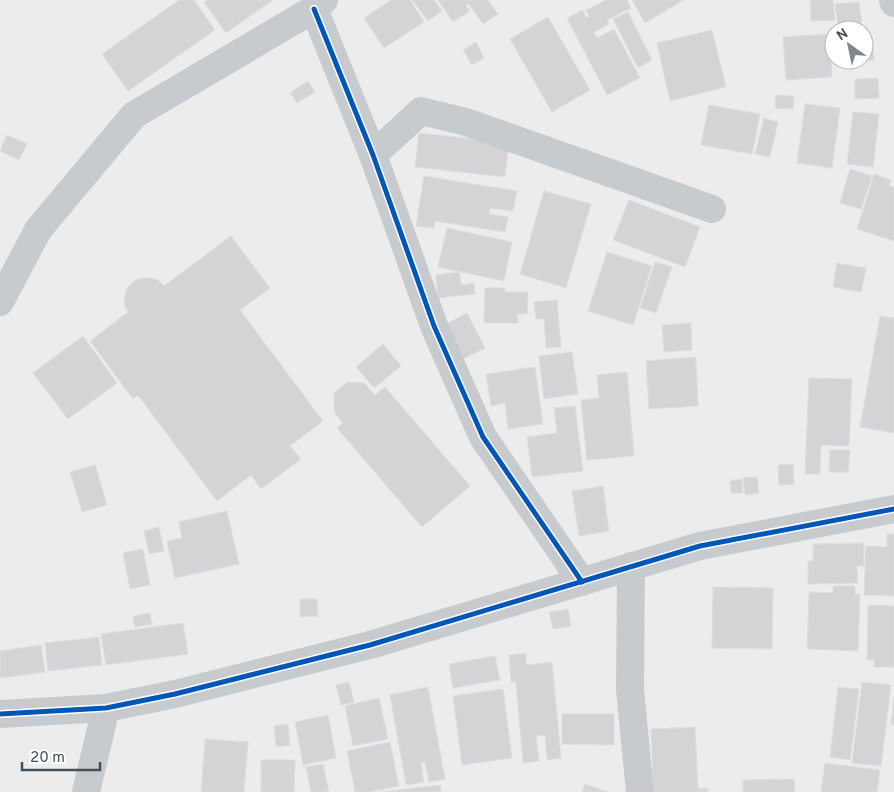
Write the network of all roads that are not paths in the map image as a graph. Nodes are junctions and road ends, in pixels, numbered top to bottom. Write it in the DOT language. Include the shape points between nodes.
graph roads {
  1 [pos="319,4"];
  2 [pos="373,155"];
  3 [pos="712,209"];
  4 [pos="0,302"];
  5 [pos="894,509"];
  6 [pos="631,566"];
  7 [pos="582,582"];
  8 [pos="106,708"];
  9 [pos="0,714"];
  10 [pos="86,792"];
  11 [pos="640,792"];
  1 -- 2 [label="street"];
  1 -- 4 [label="street" via="134,115 38,230"];
  2 -- 3 [label="street" via="420,111 466,122"];
  2 -- 7 [label="street" via="434,326 483,437"];
  5 -- 6 [label="street" via="700,546"];
  6 -- 7 [label="street"];
  6 -- 11 [label="street" via="630,690"];
  7 -- 8 [label="street" via="370,645"];
  8 -- 9 [label="street"];
  8 -- 10 [label="street"];
}
